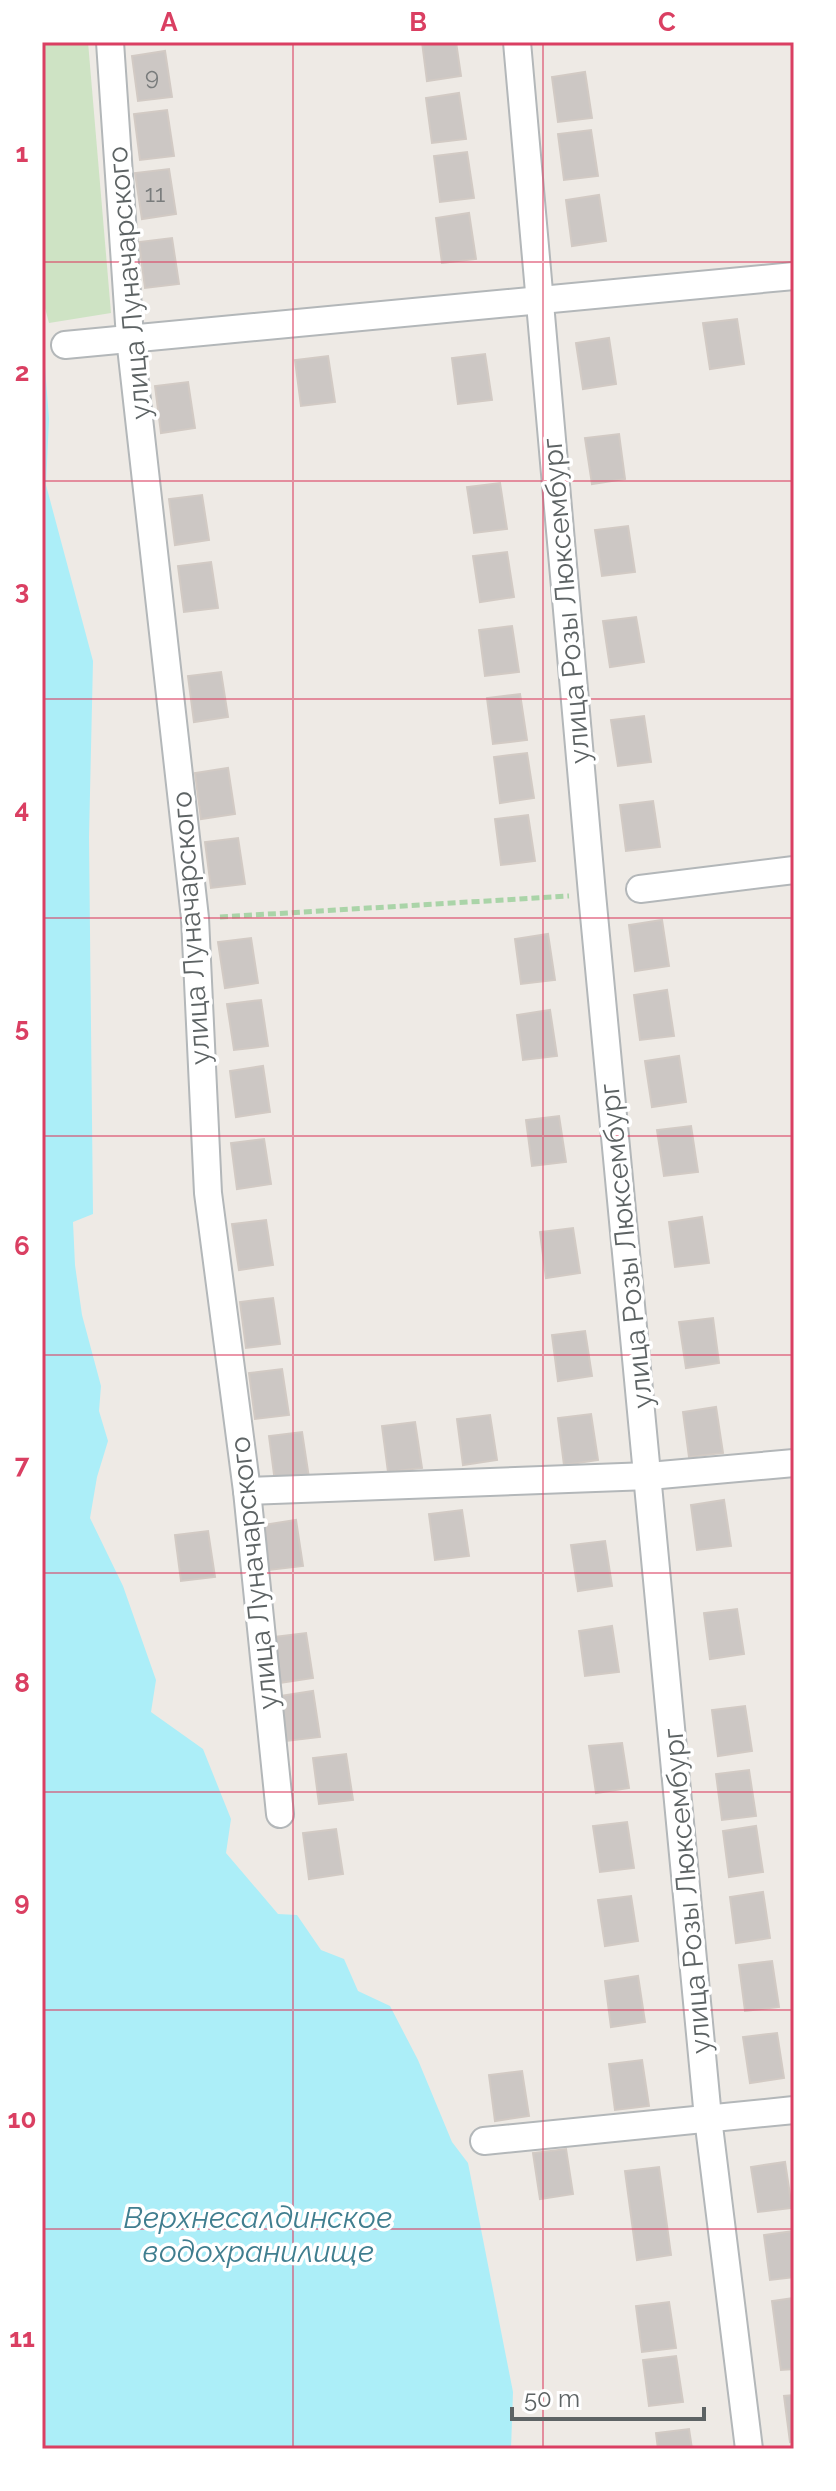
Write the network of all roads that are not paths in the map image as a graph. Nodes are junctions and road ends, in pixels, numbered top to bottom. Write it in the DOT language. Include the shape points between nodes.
graph roads {
  1 [pos="110,42"];
  2 [pos="517,42"];
  3 [pos="794,276"];
  4 [pos="538,299"];
  5 [pos="130,338"];
  6 [pos="65,345"];
  7 [pos="794,870"];
  8 [pos="640,889"];
  9 [pos="794,1463"];
  10 [pos="649,1476"];
  11 [pos="247,1491"];
  12 [pos="280,1814"];
  13 [pos="794,2110"];
  14 [pos="708,2118"];
  15 [pos="484,2141"];
  16 [pos="749,2449"];
  1 -- 5 [label="street, улица Луначарского"];
  2 -- 4 [label="street, улица Розы Люксембург"];
  3 -- 4 [label="street"];
  4 -- 5 [label="street"];
  4 -- 10 [label="street, улица Розы Люксембург"];
  5 -- 6 [label="street"];
  5 -- 11 [label="street, улица Луначарского" via="195,918 208,1193"];
  7 -- 8 [label="street"];
  9 -- 10 [label="street"];
  10 -- 11 [label="street"];
  10 -- 14 [label="street, улица Розы Люксембург"];
  11 -- 12 [label="street, улица Луначарского"];
  13 -- 14 [label="street"];
  14 -- 15 [label="street"];
  14 -- 16 [label="street, улица Розы Люксембург"];
}
